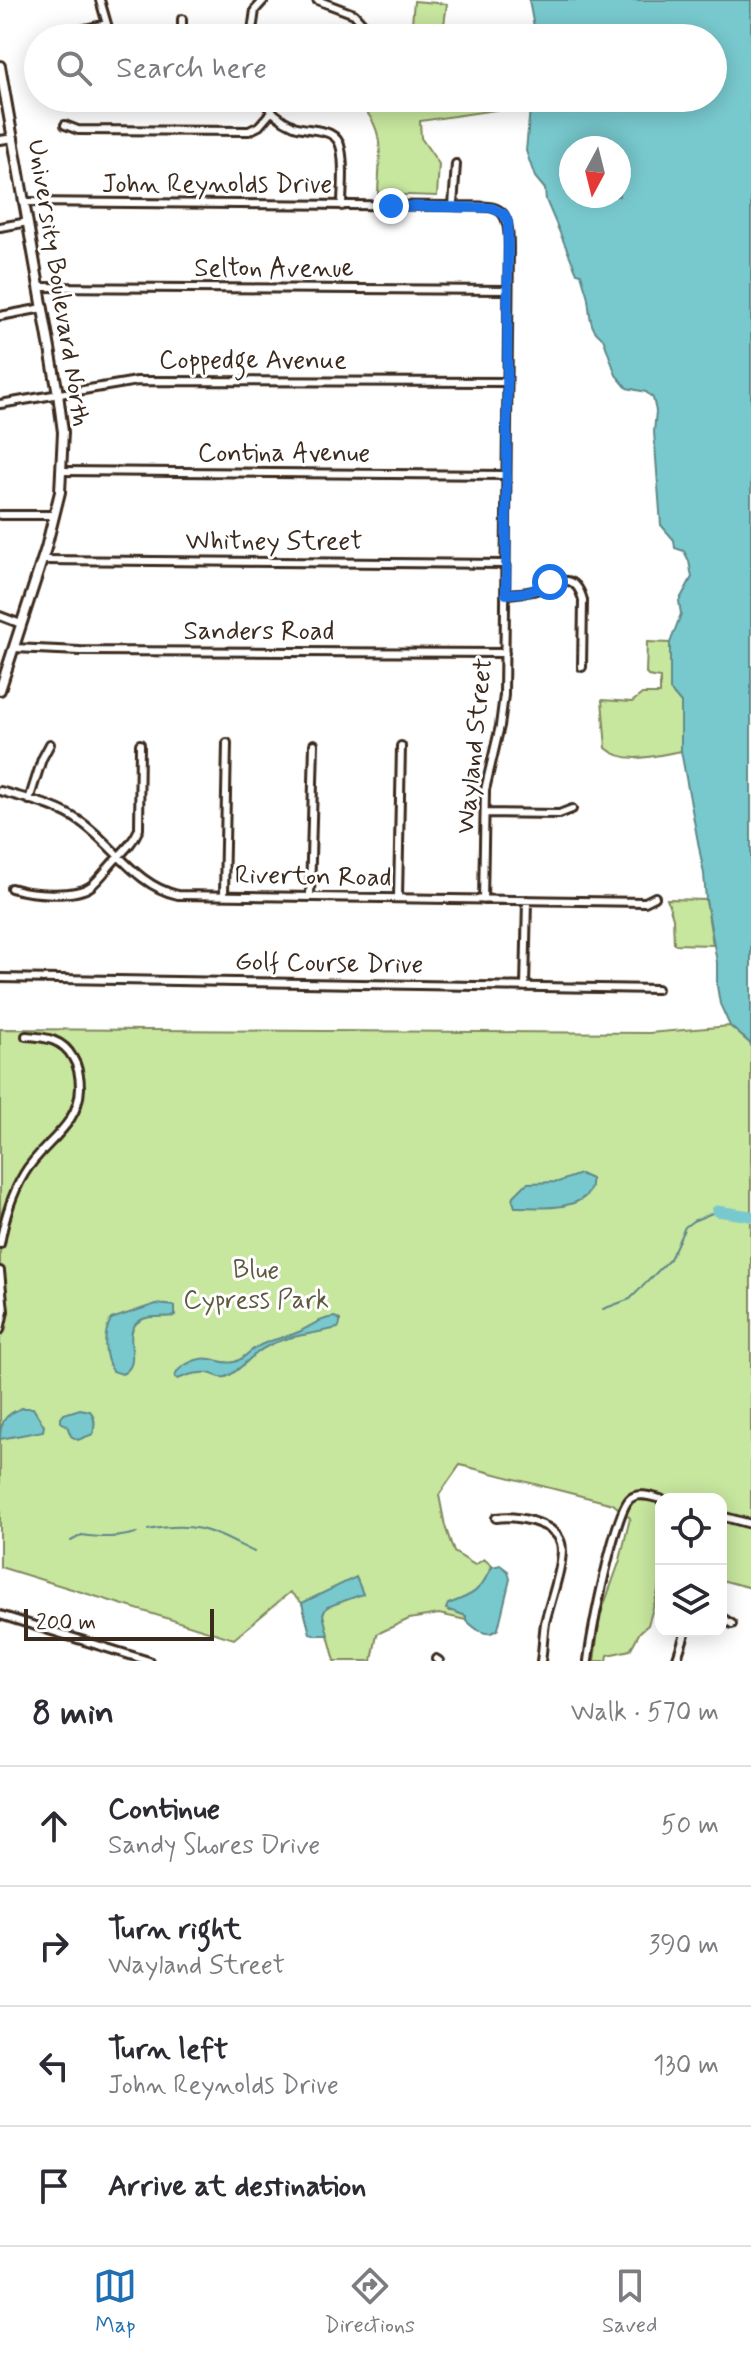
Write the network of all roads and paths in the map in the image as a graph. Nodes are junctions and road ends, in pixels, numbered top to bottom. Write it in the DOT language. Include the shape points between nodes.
graph roads {
  1 [pos="100,0"];
  2 [pos="264,0"];
  3 [pos="317,0"];
  4 [pos="182,19"];
  5 [pos="362,23"];
  6 [pos="106,24"];
  7 [pos="182,24"];
  8 [pos="252,24"];
  9 [pos="0,66"];
  10 [pos="271,112"];
  11 [pos="273,112"];
  12 [pos="65,125"];
  13 [pos="14,138"];
  14 [pos="0,140"];
  15 [pos="456,164"];
  16 [pos="25,202"];
  17 [pos="342,206"];
  18 [pos="453,206"];
  19 [pos="504,214"];
  20 [pos="28,222"];
  21 [pos="0,227"];
  22 [pos="39,287"];
  23 [pos="508,290"];
  24 [pos="43,308"];
  25 [pos="0,316"];
  26 [pos="507,382"];
  27 [pos="58,394"];
  28 [pos="0,404"];
  29 [pos="62,471"];
  30 [pos="506,475"];
  31 [pos="0,515"];
  32 [pos="55,515"];
  33 [pos="42,560"];
  34 [pos="506,564"];
  35 [pos="506,594"];
  36 [pos="0,616"];
  37 [pos="21,624"];
  38 [pos="14,648"];
  39 [pos="505,653"];
  40 [pos="582,667"];
  41 [pos="0,690"];
  42 [pos="227,743"];
  43 [pos="50,744"];
  44 [pos="140,744"];
  45 [pos="314,744"];
  46 [pos="401,746"];
  47 [pos="0,791"];
  48 [pos="29,800"];
  49 [pos="572,809"];
  50 [pos="485,813"];
  51 [pos="119,856"];
  52 [pos="11,888"];
  53 [pos="224,895"];
  54 [pos="310,897"];
  55 [pos="655,897"];
  56 [pos="398,898"];
  57 [pos="483,900"];
  58 [pos="527,900"];
  59 [pos="0,978"];
  60 [pos="525,987"];
  61 [pos="657,989"];
  62 [pos="26,1036"];
  63 [pos="0,1244"];
  64 [pos="0,1271"];
  65 [pos="0,1330"];
  66 [pos="655,1498"];
  67 [pos="496,1518"];
  68 [pos="727,1518"];
  69 [pos="751,1524"];
  70 [pos="0,1615"];
  71 [pos="727,1621"];
  72 [pos="732,1624"];
  73 [pos="684,1637"];
  74 [pos="149,1661"];
  75 [pos="541,1661"];
  76 [pos="588,1661"];
  77 [pos="676,1661"];
  1 -- 6 [label="street"];
  2 -- 8 [label="street"];
  3 -- 5 [label="street" via="354,14"];
  4 -- 7 [label="street"];
  9 -- 13 [label="street, University Boulevard North"];
  10 -- 12 [label="street" via="249,131 78,130"];
  11 -- 17 [label="street" via="297,127 330,133 339,142"];
  13 -- 14 [label="street"];
  13 -- 16 [label="street, University Boulevard North"];
  15 -- 18 [label="street"];
  16 -- 17 [label="street, John Reynolds Drive"];
  16 -- 20 [label="street, University Boulevard North"];
  17 -- 18 [label="street, John Reynolds Drive"];
  18 -- 19 [label="street, John Reynolds Drive" via="492,208"];
  19 -- 23 [label="street, Wayland Street" via="509,228"];
  20 -- 21 [label="street"];
  20 -- 22 [label="street, University Boulevard North"];
  22 -- 23 [label="street, Selton Avenue"];
  22 -- 24 [label="street, University Boulevard North"];
  23 -- 26 [label="street, Wayland Street"];
  24 -- 25 [label="street"];
  24 -- 27 [label="street, University Boulevard North"];
  26 -- 27 [label="street, Coppedge Avenue" via="163,380"];
  26 -- 30 [label="street, Wayland Street"];
  27 -- 28 [label="street, Coppedge Avenue"];
  27 -- 29 [label="street, University Boulevard North"];
  29 -- 30 [label="street, Contina Avenue"];
  29 -- 32 [label="street, University Boulevard North"];
  30 -- 34 [label="street, Wayland Street"];
  31 -- 32 [label="street"];
  32 -- 33 [label="street, University Boulevard North"];
  33 -- 34 [label="street, Whitney Street"];
  33 -- 37 [label="street, University Boulevard North"];
  34 -- 35 [label="street, Wayland Street"];
  35 -- 39 [label="street, Wayland Street"];
  35 -- 40 [label="street" via="563,580 574,585 583,600"];
  36 -- 37 [label="street"];
  37 -- 38 [label="street, University Boulevard North"];
  38 -- 39 [label="street, Sanders Road"];
  38 -- 41 [label="street, University Boulevard North"];
  39 -- 50 [label="street, Wayland Street" via="503,709 487,776"];
  42 -- 53 [label="street"];
  43 -- 48 [label="street"];
  44 -- 51 [label="street" via="139,829"];
  45 -- 54 [label="street"];
  46 -- 56 [label="street"];
  47 -- 48 [label="street, Riverton Road"];
  48 -- 51 [label="street, Riverton Road" via="77,819"];
  49 -- 50 [label="street" via="559,814"];
  50 -- 57 [label="street, Wayland Street"];
  51 -- 52 [label="street" via="82,891"];
  51 -- 53 [label="street, Riverton Road" via="160,889 185,896"];
  53 -- 54 [label="street, Riverton Road"];
  54 -- 56 [label="street, Riverton Road"];
  55 -- 58 [label="street, Riverton Road" via="645,902"];
  56 -- 57 [label="street, Riverton Road"];
  57 -- 58 [label="street, Riverton Road"];
  58 -- 60 [label="street"];
  59 -- 60 [label="street, Golf Course Drive"];
  60 -- 61 [label="street, Golf Course Drive"];
  62 -- 63 [label="street" via="63,1044 76,1061 79,1097 69,1121 21,1178"];
  64 -- 65 [label="street"];
  66 -- 76 [label="street" via="636,1495 623,1508"];
  67 -- 75 [label="street" via="547,1526 561,1542"];
  68 -- 69 [label="street"];
  70 -- 74 [label="street"];
  71 -- 72 [label="street"];
  73 -- 77 [label="street"];
}
